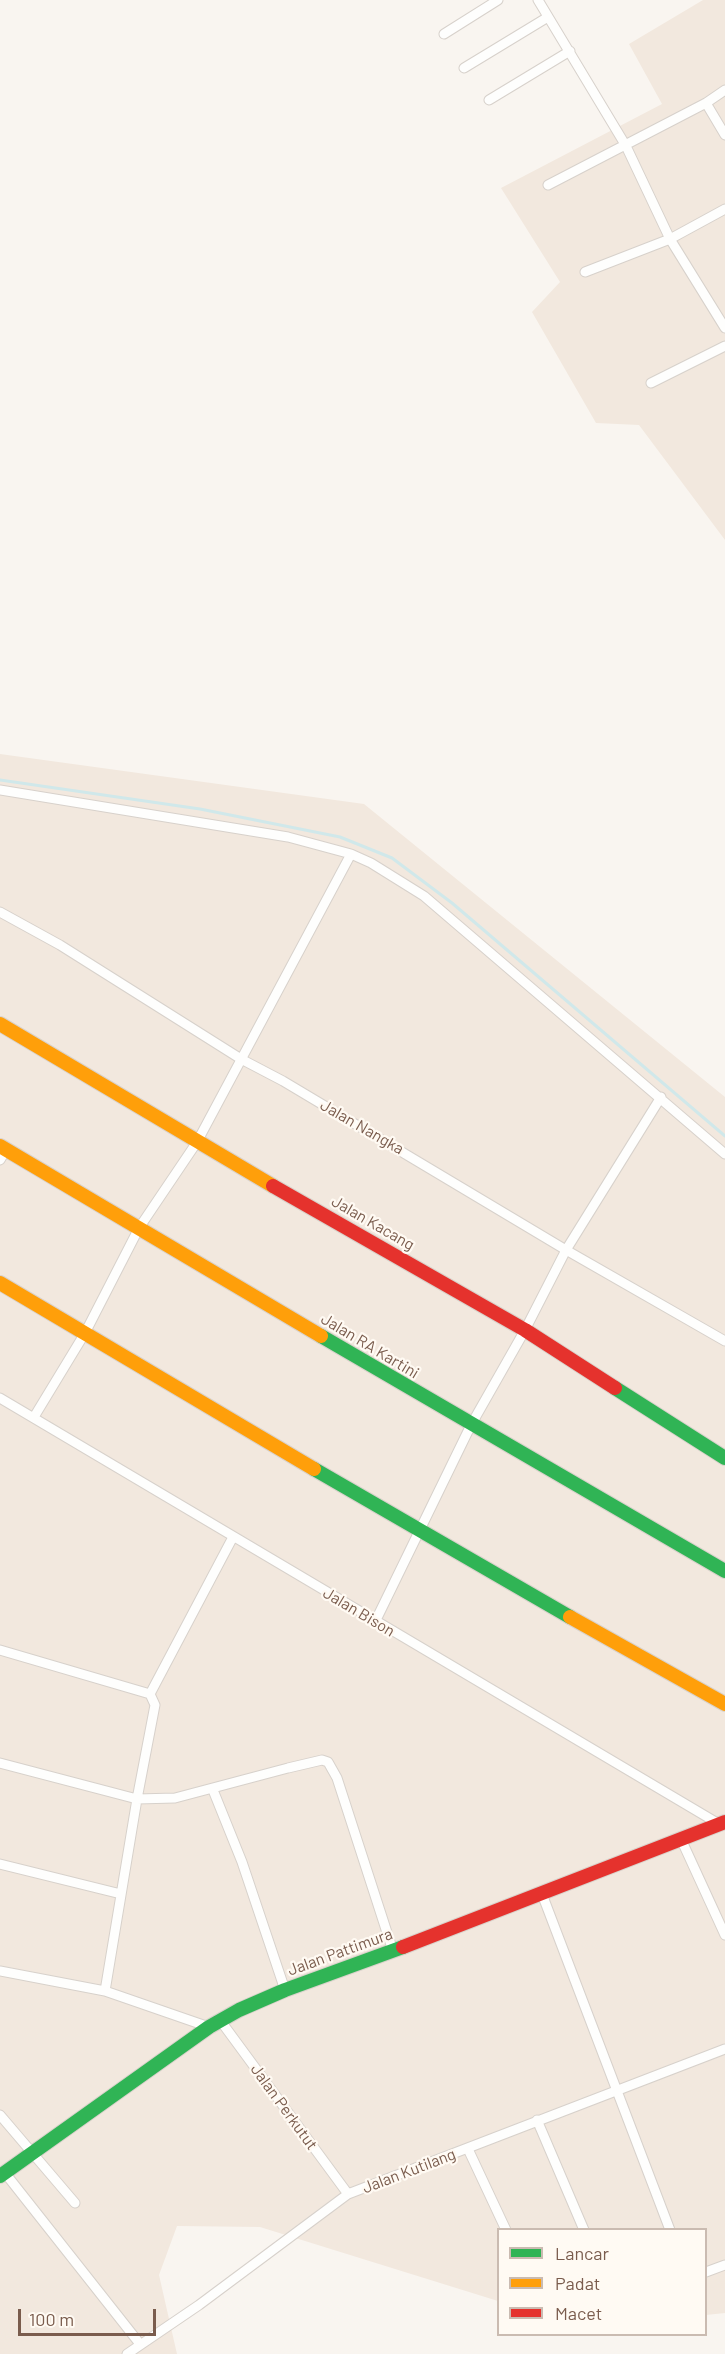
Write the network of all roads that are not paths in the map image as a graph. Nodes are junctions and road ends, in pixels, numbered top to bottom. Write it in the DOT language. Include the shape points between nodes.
graph roads {
  1 [pos="498,0"];
  2 [pos="538,0"];
  3 [pos="548,17"];
  4 [pos="444,34"];
  5 [pos="570,51"];
  6 [pos="464,68"];
  7 [pos="725,90"];
  8 [pos="489,100"];
  9 [pos="706,103"];
  10 [pos="725,135"];
  11 [pos="626,146"];
  12 [pos="548,185"];
  13 [pos="725,209"];
  14 [pos="670,239"];
  15 [pos="585,272"];
  16 [pos="725,328"];
  17 [pos="725,346"];
  18 [pos="651,383"];
  19 [pos="0,790"];
  20 [pos="351,854"];
  21 [pos="0,912"];
  22 [pos="0,1024"];
  23 [pos="241,1059"];
  24 [pos="660,1097"];
  25 [pos="197,1142"];
  26 [pos="2,1152"];
  27 [pos="725,1154"];
  28 [pos="139,1228"];
  29 [pos="566,1250"];
  30 [pos="0,1283"];
  31 [pos="525,1329"];
  32 [pos="85,1333"];
  33 [pos="725,1341"];
  34 [pos="0,1398"];
  35 [pos="34,1417"];
  36 [pos="471,1425"];
  37 [pos="725,1458"];
  38 [pos="418,1531"];
  39 [pos="233,1537"];
  40 [pos="725,1571"];
  41 [pos="375,1622"];
  42 [pos="0,1650"];
  43 [pos="150,1694"];
  44 [pos="725,1704"];
  45 [pos="0,1763"];
  46 [pos="213,1790"];
  47 [pos="137,1799"];
  48 [pos="722,1823"];
  49 [pos="681,1839"];
  50 [pos="0,1864"];
  51 [pos="542,1893"];
  52 [pos="121,1894"];
  53 [pos="725,1935"];
  54 [pos="393,1951"];
  55 [pos="0,1971"];
  56 [pos="285,1990"];
  57 [pos="105,1991"];
  58 [pos="214,2023"];
  59 [pos="725,2049"];
  60 [pos="616,2091"];
  61 [pos="0,2115"];
  62 [pos="537,2120"];
  63 [pos="468,2149"];
  64 [pos="33,2153"];
  65 [pos="2,2175"];
  66 [pos="348,2194"];
  67 [pos="75,2204"];
  68 [pos="506,2228"];
  69 [pos="584,2228"];
  70 [pos="670,2228"];
  71 [pos="725,2265"];
  72 [pos="707,2271"];
  73 [pos="140,2344"];
  74 [pos="127,2354"];
  1 -- 4 [label="street"];
  2 -- 3 [label="street"];
  3 -- 5 [label="street"];
  3 -- 6 [label="street"];
  5 -- 8 [label="street"];
  5 -- 11 [label="street"];
  7 -- 9 [label="street"];
  9 -- 10 [label="street"];
  9 -- 11 [label="street"];
  11 -- 12 [label="street"];
  11 -- 14 [label="street"];
  13 -- 14 [label="street"];
  14 -- 15 [label="street"];
  14 -- 16 [label="street"];
  17 -- 18 [label="street"];
  19 -- 20 [label="street" via="288,837"];
  20 -- 23 [label="street"];
  20 -- 24 [label="street" via="424,896"];
  21 -- 23 [label="street, Jalan Nangka" via="60,945"];
  22 -- 25 [label="street, Jalan Kacang"];
  23 -- 25 [label="street"];
  23 -- 29 [label="street, Jalan Nangka"];
  24 -- 27 [label="street"];
  24 -- 29 [label="street"];
  25 -- 28 [label="street"];
  25 -- 31 [label="street, Jalan Kacang"];
  26 -- 28 [label="street, Jalan RA Kartini"];
  28 -- 32 [label="street"];
  28 -- 36 [label="street, Jalan RA Kartini"];
  29 -- 31 [label="street"];
  29 -- 33 [label="street, Jalan Nangka"];
  30 -- 32 [label="street"];
  31 -- 36 [label="street"];
  31 -- 37 [label="street, Jalan Kacang"];
  32 -- 35 [label="street"];
  32 -- 38 [label="street"];
  34 -- 35 [label="street, Jalan Bison"];
  35 -- 39 [label="street, Jalan Bison"];
  36 -- 38 [label="street"];
  36 -- 40 [label="street, Jalan RA Kartini"];
  38 -- 41 [label="street"];
  38 -- 44 [label="street"];
  39 -- 41 [label="street, Jalan Bison"];
  39 -- 43 [label="street"];
  41 -- 48 [label="street, Jalan Bison"];
  42 -- 43 [label="street"];
  43 -- 47 [label="street" via="155,1705"];
  45 -- 47 [label="street"];
  46 -- 47 [label="street" via="175,1798"];
  46 -- 54 [label="street" via="288,1768 328,1762 337,1778"];
  46 -- 56 [label="street"];
  47 -- 52 [label="street"];
  48 -- 49 [label="street, Jalan Pattimura"];
  49 -- 51 [label="street, Jalan Pattimura"];
  49 -- 53 [label="street"];
  50 -- 52 [label="street"];
  51 -- 54 [label="street, Jalan Pattimura"];
  51 -- 60 [label="street"];
  52 -- 57 [label="street"];
  54 -- 56 [label="street, Jalan Pattimura"];
  55 -- 57 [label="street"];
  56 -- 58 [label="street, Jalan Pattimura"];
  57 -- 58 [label="street"];
  58 -- 64 [label="street, Jalan Pattimura"];
  58 -- 66 [label="street, Jalan Perkutut"];
  59 -- 60 [label="street, Jalan Kutilang"];
  60 -- 62 [label="street, Jalan Kutilang"];
  60 -- 70 [label="street"];
  61 -- 64 [label="street"];
  62 -- 63 [label="street, Jalan Kutilang"];
  62 -- 69 [label="street"];
  63 -- 66 [label="street, Jalan Kutilang"];
  63 -- 68 [label="street"];
  64 -- 65 [label="street, Jalan Pattimura"];
  64 -- 67 [label="street"];
  65 -- 73 [label="street"];
  66 -- 73 [label="street, Jalan Kutilang"];
  71 -- 72 [label="street"];
  73 -- 74 [label="street, Jalan Kutilang"];
}
